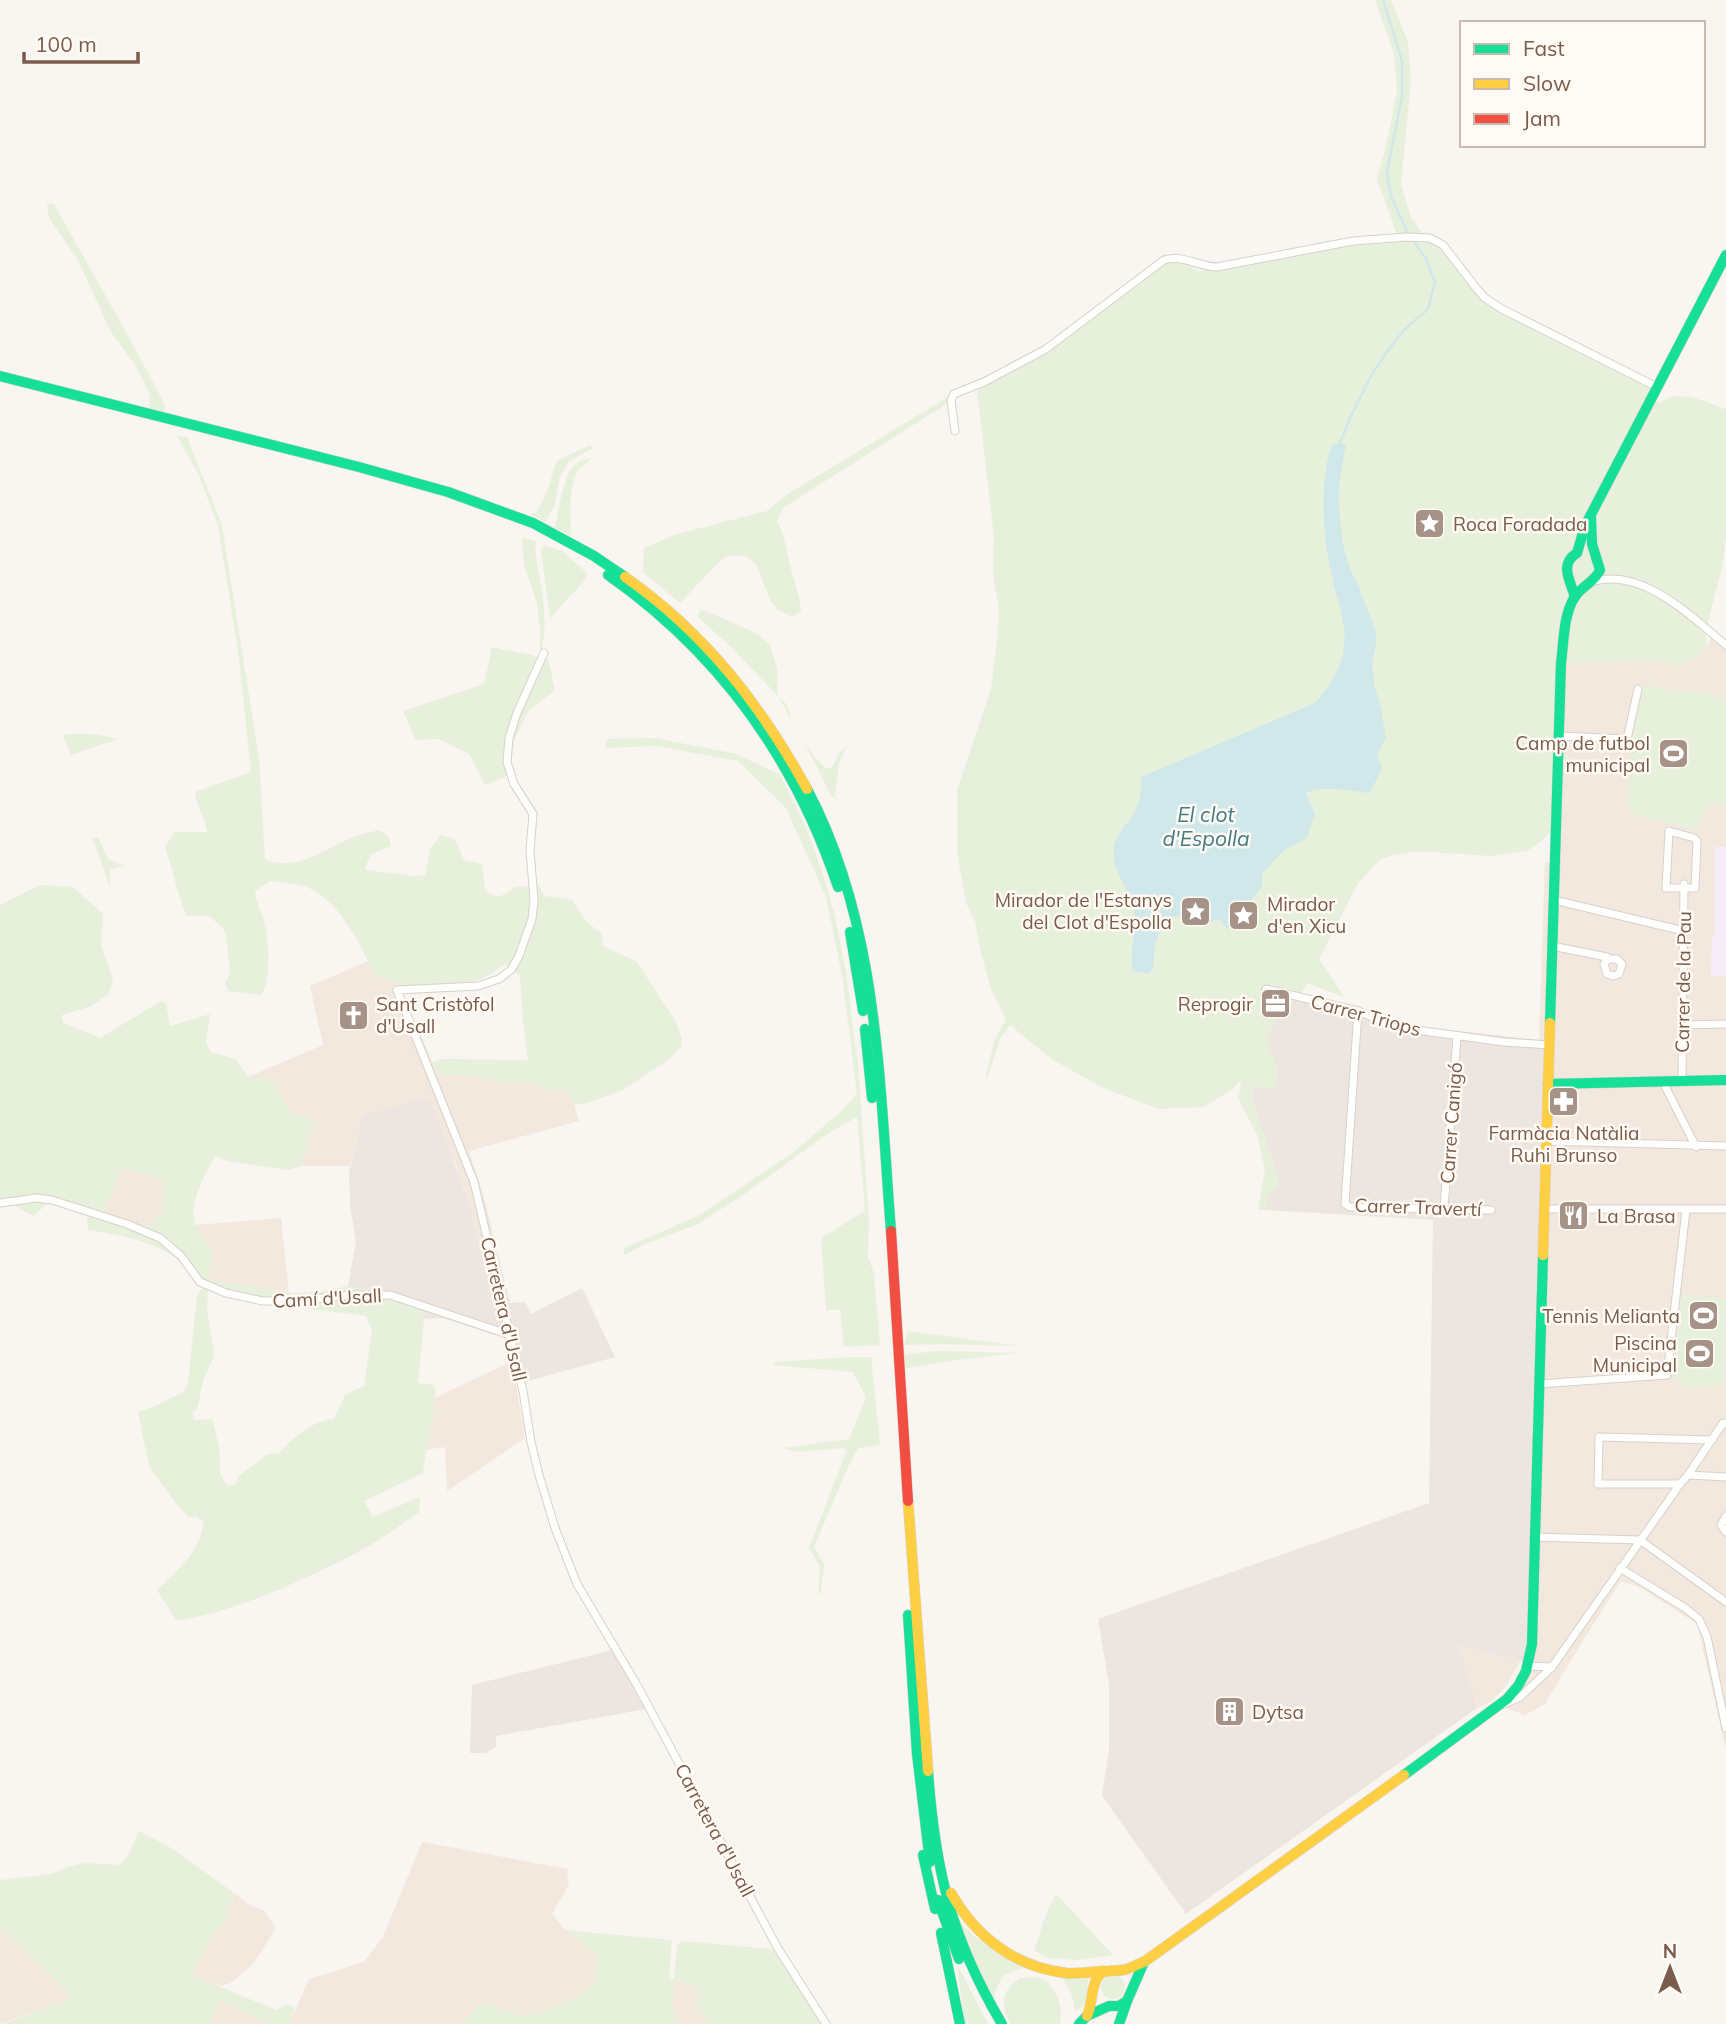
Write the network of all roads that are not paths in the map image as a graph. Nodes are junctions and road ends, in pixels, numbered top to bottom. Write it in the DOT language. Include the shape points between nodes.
graph roads {
  1 [pos="1726,255"];
  2 [pos="0,376"];
  3 [pos="0,384"];
  4 [pos="1657,387"];
  5 [pos="955,431"];
  6 [pos="1591,518"];
  7 [pos="1577,553"];
  8 [pos="1597,560"];
  9 [pos="1570,579"];
  10 [pos="1619,579"];
  11 [pos="1591,583"];
  12 [pos="1575,597"];
  13 [pos="1726,645"];
  14 [pos="544,653"];
  15 [pos="1638,689"];
  16 [pos="1559,736"];
  17 [pos="1684,884"];
  18 [pos="1666,888"];
  19 [pos="1554,900"];
  20 [pos="1684,931"];
  21 [pos="1552,946"];
  22 [pos="1608,959"];
  23 [pos="1266,989"];
  24 [pos="1358,1011"];
  25 [pos="1726,1024"];
  26 [pos="1683,1025"];
  27 [pos="1457,1036"];
  28 [pos="1549,1045"];
  29 [pos="1726,1080"];
  30 [pos="1682,1081"];
  31 [pos="1664,1082"];
  32 [pos="1548,1084"];
  33 [pos="1547,1141"];
  34 [pos="1726,1146"];
  35 [pos="1696,1147"];
  36 [pos="0,1203"];
  37 [pos="1444,1209"];
  38 [pos="1546,1209"];
  39 [pos="1726,1209"];
  40 [pos="1491,1210"];
  41 [pos="1686,1210"];
  42 [pos="510,1335"];
  43 [pos="1539,1384"];
  44 [pos="1726,1423"];
  45 [pos="1712,1440"];
  46 [pos="1688,1475"];
  47 [pos="1726,1477"];
  48 [pos="1680,1484"];
  49 [pos="1726,1516"];
  50 [pos="1726,1532"];
  51 [pos="1534,1537"];
  52 [pos="1640,1540"];
  53 [pos="1620,1568"];
  54 [pos="1726,1600"];
  55 [pos="1528,1666"];
  56 [pos="1552,1667"];
  57 [pos="1525,1677"];
  58 [pos="1535,1684"];
  59 [pos="1500,1706"];
  60 [pos="1726,1728"];
  61 [pos="917,1754"];
  62 [pos="938,1861"];
  63 [pos="1144,1962"];
  64 [pos="1122,1970"];
  65 [pos="1104,1971"];
  66 [pos="1132,1986"];
  67 [pos="1095,1991"];
  68 [pos="1127,2001"];
  69 [pos="1109,2006"];
  70 [pos="1083,2020"];
  71 [pos="825,2024"];
  72 [pos="960,2024"];
  73 [pos="993,2024"];
  74 [pos="1002,2024"];
  75 [pos="1119,2024"];
  1 -- 4 [label="main road"];
  2 -- 62 [label="main road" via="440,489 538,526 660,603 700,639 765,715 802,775 832,841 866,967 883,1122 917,1630"];
  3 -- 61 [label="main road" via="387,483 473,508 535,533 596,567 645,603 723,679 765,733 801,796 829,860 857,968 875,1122"];
  4 -- 5 [label="street" via="1502,309 1485,298 1443,245 1430,238 1406,237 1326,245 1217,267 1176,257 1164,260 1046,349 954,394"];
  4 -- 6 [label="main road"];
  6 -- 7 [label="main road"];
  6 -- 8 [label="main road"];
  7 -- 8 [label="main road" via="1586,552"];
  7 -- 9 [label="main road" via="1567,564"];
  8 -- 10 [label="street"];
  8 -- 11 [label="main road" via="1599,573"];
  9 -- 11 [label="main road"];
  9 -- 12 [label="main road"];
  10 -- 11 [label="street"];
  10 -- 13 [label="street" via="1674,603"];
  11 -- 12 [label="main road"];
  12 -- 16 [label="main road" via="1561,663"];
  14 -- 42 [label="street, Carretera d'Usall" via="517,713 507,762 514,784 533,814 534,901 519,957 499,979 478,986 397,990 474,1182"];
  15 -- 16 [label="street" via="1627,739"];
  16 -- 19 [label="main road"];
  17 -- 20 [label="street, Carrer de la Pau"];
  18 -- 18 [label="street" via="1695,888 1694,838 1670,831"];
  19 -- 20 [label="street"];
  19 -- 21 [label="main road"];
  20 -- 26 [label="street, Carrer de la Pau"];
  21 -- 22 [label="street"];
  21 -- 28 [label="main road"];
  23 -- 24 [label="street, Carrer Triops"];
  24 -- 27 [label="street, Carrer Triops" via="1398,1027"];
  24 -- 37 [label="street, Carrer Travertí" via="1345,1204"];
  25 -- 26 [label="street"];
  26 -- 30 [label="street, Carrer de la Pau"];
  27 -- 28 [label="street, Carrer Triops"];
  27 -- 37 [label="street, Carrer Canigó"];
  28 -- 32 [label="main road"];
  29 -- 30 [label="main road"];
  30 -- 31 [label="main road"];
  31 -- 32 [label="main road"];
  31 -- 35 [label="street"];
  32 -- 33 [label="main road"];
  33 -- 35 [label="street"];
  33 -- 38 [label="main road"];
  34 -- 35 [label="street"];
  36 -- 42 [label="street, Camí d'Usall" via="52,1200 127,1224 160,1238 200,1282 226,1293 263,1301 390,1295"];
  37 -- 40 [label="street, Carrer Travertí"];
  38 -- 41 [label="street"];
  38 -- 43 [label="main road"];
  39 -- 41 [label="street"];
  41 -- 43 [label="street" via="1667,1376"];
  42 -- 71 [label="street, Carretera d'Usall" via="539,1475 577,1584 637,1685 777,1947"];
  43 -- 51 [label="main road"];
  44 -- 45 [label="street"];
  45 -- 46 [label="street"];
  45 -- 48 [label="street" via="1600,1437 1598,1484"];
  46 -- 47 [label="street"];
  46 -- 48 [label="street"];
  48 -- 52 [label="street"];
  49 -- 50 [label="street" via="1721,1525"];
  51 -- 52 [label="street"];
  51 -- 55 [label="main road"];
  52 -- 53 [label="street"];
  52 -- 54 [label="street"];
  53 -- 56 [label="street"];
  53 -- 60 [label="street" via="1699,1619"];
  55 -- 56 [label="street"];
  55 -- 57 [label="main road"];
  56 -- 58 [label="street"];
  57 -- 58 [label="street"];
  57 -- 59 [label="main road"];
  58 -- 59 [label="street"];
  59 -- 63 [label="main road"];
  61 -- 72 [label="main road" via="920,1838"];
  61 -- 73 [label="main road" via="929,1857 940,1905 951,1941"];
  62 -- 65 [label="main road" via="962,1915 999,1949 1049,1969"];
  62 -- 74 [label="main road" via="963,1947"];
  63 -- 64 [label="main road"];
  63 -- 66 [label="main road"];
  64 -- 65 [label="main road"];
  64 -- 66 [label="main road"];
  65 -- 67 [label="main road" via="1096,1979"];
  66 -- 68 [label="main road"];
  67 -- 69 [label="main road"];
  67 -- 70 [label="main road"];
  68 -- 69 [label="main road"];
  68 -- 75 [label="main road"];
  69 -- 70 [label="main road"];
}
